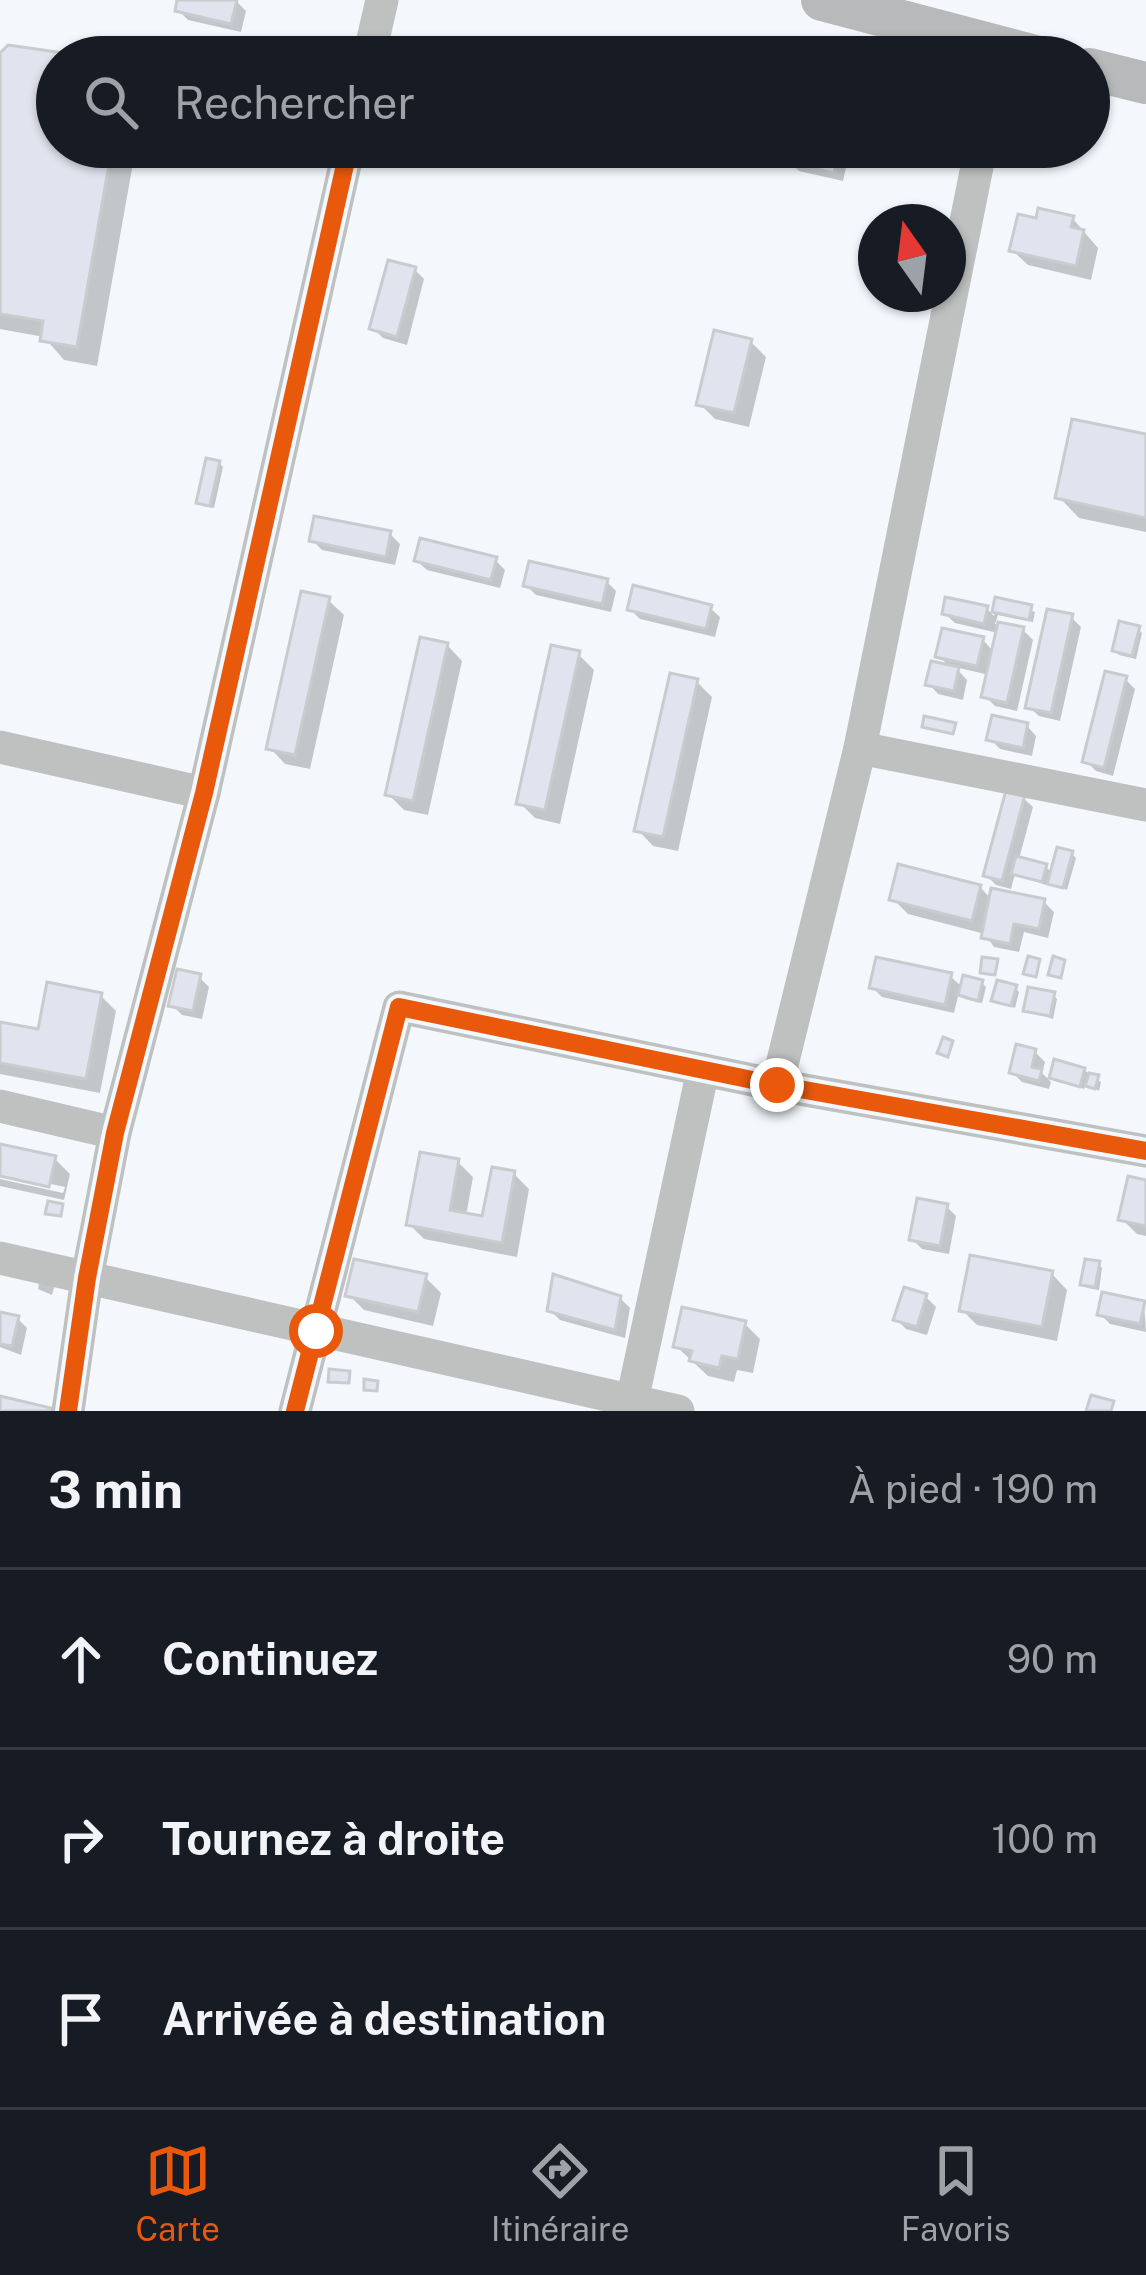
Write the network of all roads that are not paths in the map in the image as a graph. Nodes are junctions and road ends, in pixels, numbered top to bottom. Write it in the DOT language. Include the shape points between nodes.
graph roads {
  1 [pos="382,0"];
  2 [pos="822,0"];
  3 [pos="374,36"];
  4 [pos="949,36"];
  5 [pos="1110,74"];
  6 [pos="1146,83"];
  7 [pos="344,168"];
  8 [pos="977,168"];
  9 [pos="0,747"];
  10 [pos="860,748"];
  11 [pos="204,793"];
  12 [pos="1146,805"];
  13 [pos="703,1070"];
  14 [pos="777,1085"];
  15 [pos="0,1106"];
  16 [pos="116,1133"];
  17 [pos="1146,1151"];
  18 [pos="0,1258"];
  19 [pos="87,1279"];
  20 [pos="316,1331"];
  21 [pos="632,1401"];
  22 [pos="68,1411"];
  23 [pos="296,1411"];
  24 [pos="678,1411"];
  1 -- 3 [label="street"];
  2 -- 4 [label="main road"];
  5 -- 6 [label="main road"];
  7 -- 11 [label="street"];
  8 -- 10 [label="street"];
  9 -- 11 [label="street"];
  10 -- 12 [label="street"];
  10 -- 14 [label="street"];
  11 -- 16 [label="street"];
  13 -- 14 [label="street"];
  13 -- 20 [label="street" via="398,1007"];
  13 -- 21 [label="street"];
  14 -- 17 [label="street"];
  15 -- 16 [label="street"];
  16 -- 19 [label="street"];
  18 -- 19 [label="street"];
  19 -- 20 [label="street"];
  19 -- 22 [label="street"];
  20 -- 21 [label="street"];
  20 -- 23 [label="street"];
  21 -- 24 [label="street"];
}
